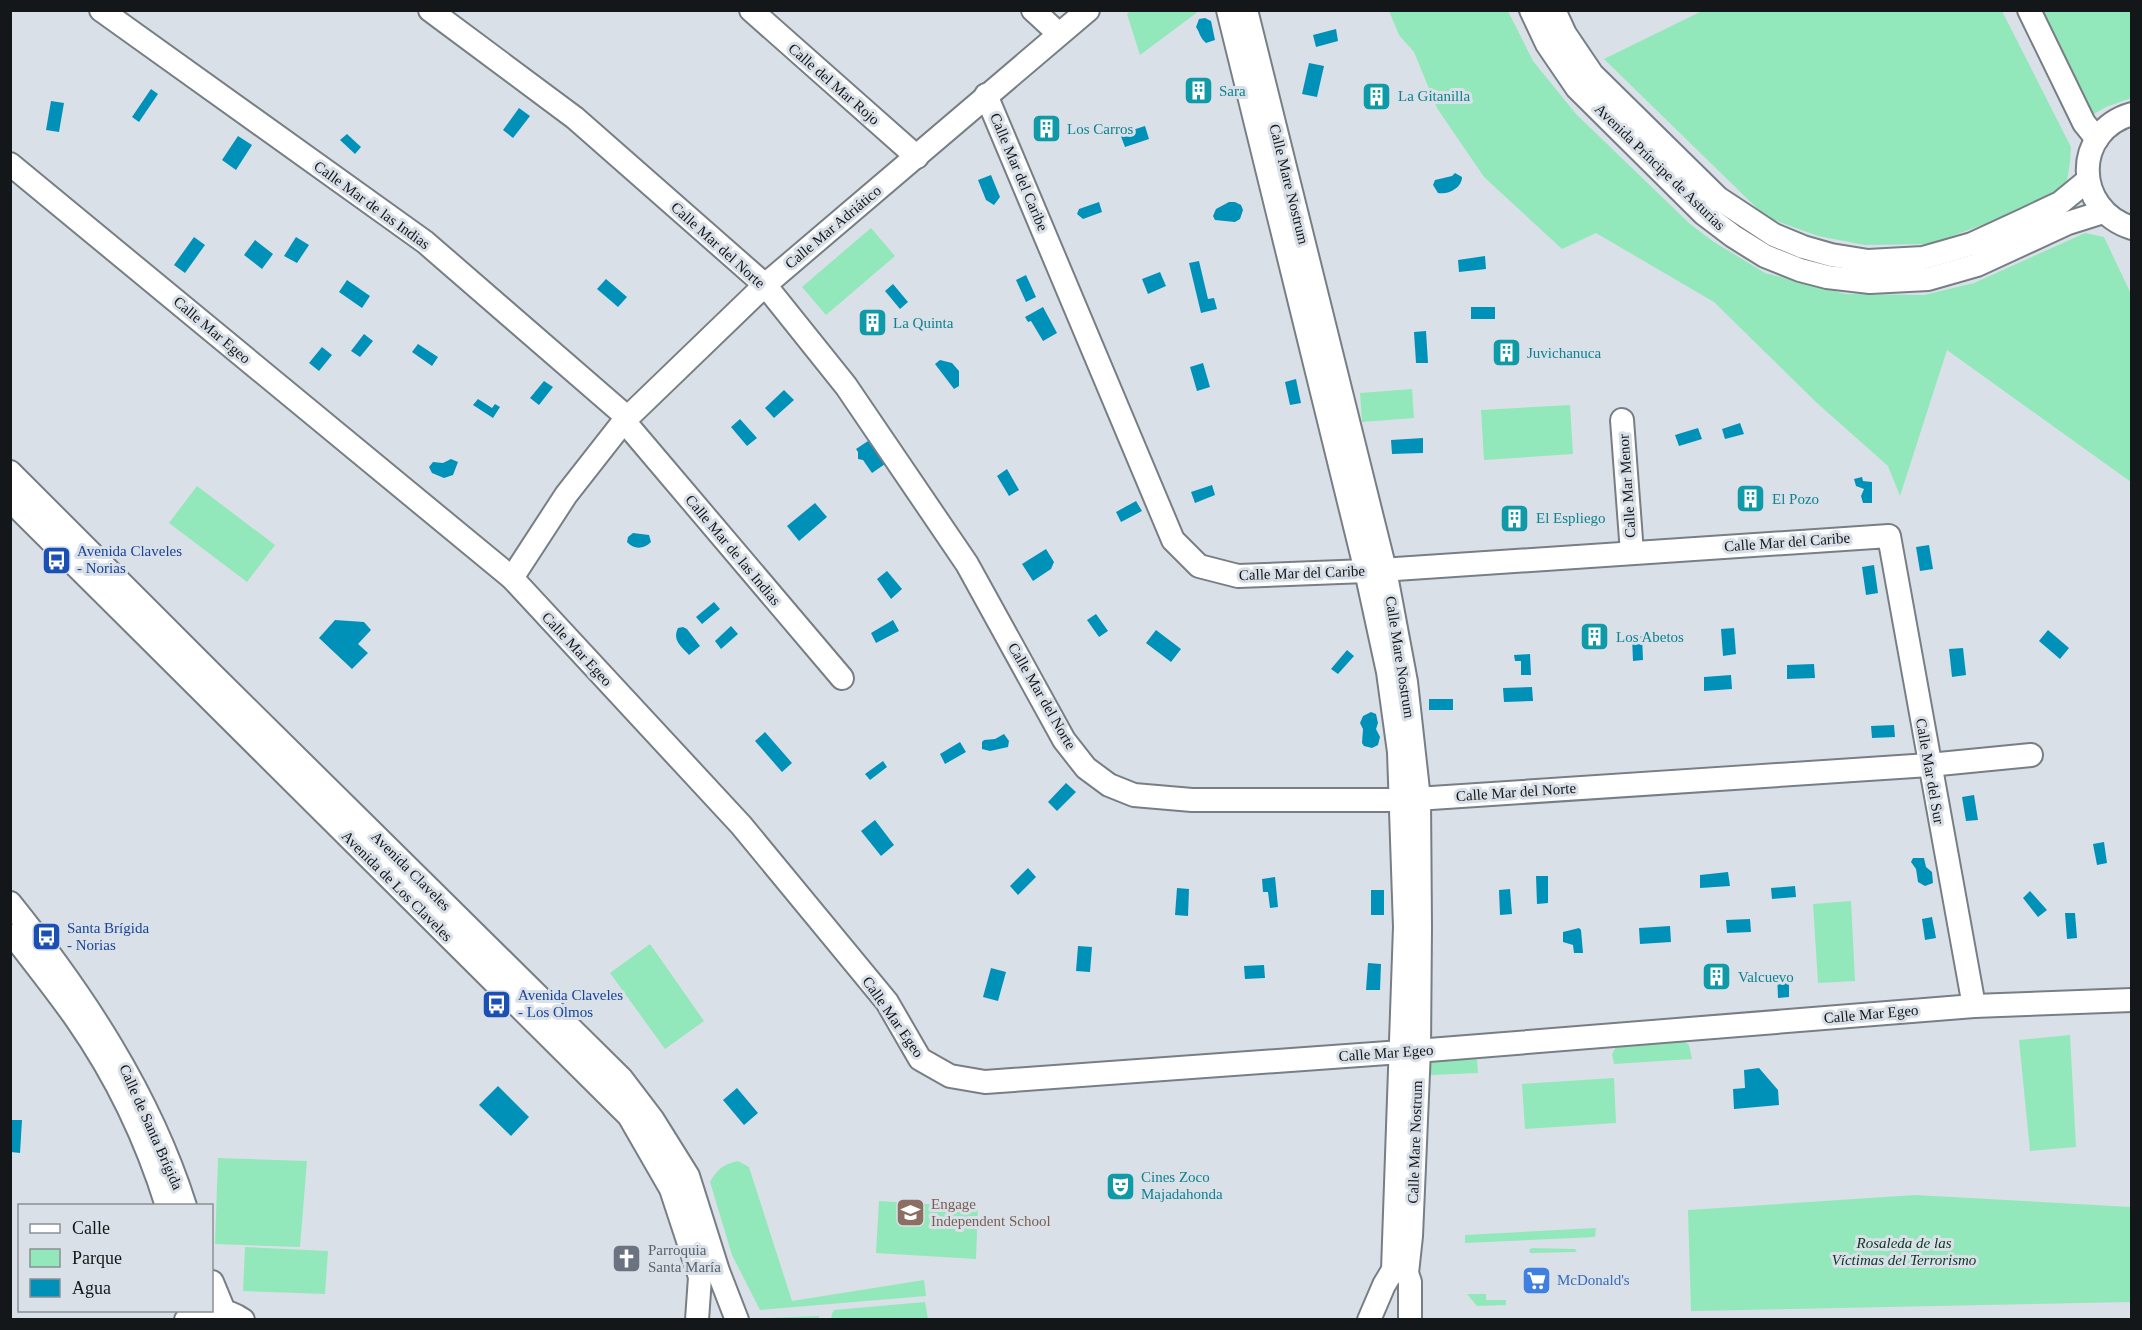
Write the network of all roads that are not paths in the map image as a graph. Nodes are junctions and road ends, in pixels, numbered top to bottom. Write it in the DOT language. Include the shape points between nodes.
graph roads {
  1 [pos="101,10"];
  2 [pos="430,10"];
  3 [pos="751,10"];
  4 [pos="1034,10"];
  5 [pos="1088,10"];
  6 [pos="1228,10"];
  7 [pos="1246,10"];
  8 [pos="1531,10"];
  9 [pos="1554,10"];
  10 [pos="2029,10"];
  11 [pos="1059,34"];
  12 [pos="986,95"];
  13 [pos="2132,114"];
  14 [pos="2097,139"];
  15 [pos="917,157"];
  16 [pos="10,164"];
  17 [pos="2088,180"];
  18 [pos="2103,212"];
  19 [pos="2131,229"];
  20 [pos="765,285"];
  21 [pos="626,420"];
  22 [pos="1622,420"];
  23 [pos="10,472"];
  24 [pos="11,501"];
  25 [pos="1889,536"];
  26 [pos="1632,553"];
  27 [pos="1375,570"];
  28 [pos="512,578"];
  29 [pos="842,678"];
  30 [pos="2031,755"];
  31 [pos="1929,765"];
  32 [pos="1410,799"];
  33 [pos="10,903"];
  34 [pos="10,935"];
  35 [pos="2132,1000"];
  36 [pos="1974,1006"];
  37 [pos="1409,1051"];
  38 [pos="165,1204"];
  39 [pos="183,1204"];
  40 [pos="1395,1276"];
  41 [pos="213,1284"];
  42 [pos="213,1312"];
  43 [pos="233,1315"];
  44 [pos="697,1320"];
  45 [pos="737,1320"];
  46 [pos="1369,1320"];
  47 [pos="1410,1320"];
  1 -- 21 [label="street, Calle Mar de las Indias" via="425,242"];
  2 -- 20 [label="street, Calle Mar del Norte" via="575,118"];
  3 -- 15 [label="street, Calle del Mar Rojo"];
  4 -- 11 [label="street"];
  5 -- 11 [label="street, Calle Mar Adriático"];
  6 -- 27 [label="street, Calle Mare Nostrum"];
  7 -- 27 [label="street, Calle Mare Nostrum"];
  8 -- 18 [label="street, Avenida Príncipe de Asturias" via="1547,44 1577,88 1704,214 1766,256 1800,270 1870,282 1928,279 1977,265 2068,223"];
  9 -- 17 [label="street, Avenida Príncipe de Asturias" via="1592,74 1718,198 1774,235 1803,247 1868,261 1923,258 1972,244 2025,220 2060,203"];
  10 -- 14 [label="street" via="2084,123"];
  11 -- 12 [label="street, Calle Mar Adriático"];
  12 -- 15 [label="street, Calle Mar Adriático"];
  12 -- 27 [label="street, Calle Mar del Caribe" via="1173,540 1199,566 1238,576"];
  13 -- 14 [label="street" via="2108,126"];
  14 -- 17 [label="street" via="2090,152"];
  15 -- 20 [label="street, Calle Mar Adriático"];
  16 -- 28 [label="street, Calle Mar Egeo"];
  17 -- 18 [label="street"];
  18 -- 19 [label="street"];
  20 -- 21 [label="street, Calle Mar Adriático"];
  20 -- 32 [label="street, Calle Mar del Norte" via="846,386 967,564 1064,740 1086,768 1109,785 1134,795 1192,800"];
  21 -- 28 [label="street, Calle Mar Adriático" via="566,495"];
  21 -- 29 [label="street, Calle Mar de las Indias"];
  22 -- 26 [label="street, Calle Mar Menor"];
  23 -- 45 [label="street, Avenida Claveles" via="621,1078 688,1176"];
  24 -- 44 [label="street, Avenida de Los Claveles" via="629,1116 671,1189 700,1277"];
  25 -- 26 [label="street, Calle Mar del Caribe"];
  25 -- 31 [label="street, Calle Mar del Sur"];
  26 -- 27 [label="street, Calle Mar del Caribe"];
  27 -- 32 [label="street, Calle Mare Nostrum" via="1399,752"];
  28 -- 37 [label="street, Calle Mar Egeo" via="741,825 886,1002 920,1059 950,1076 986,1082"];
  30 -- 31 [label="street, Calle Mar del Norte"];
  31 -- 32 [label="street, Calle Mar del Norte"];
  31 -- 36 [label="street, Calle Mar del Sur"];
  32 -- 37 [label="street, Calle Mare Nostrum" via="1405,927"];
  33 -- 39 [label="street, Calle de Santa Brígida" via="90,1010 130,1077 173,1169"];
  34 -- 38 [label="street, Calle de Santa Brígida" via="78,1020 116,1083 157,1175"];
  35 -- 36 [label="street, Calle Mar Egeo"];
  36 -- 37 [label="street, Calle Mar Egeo"];
  37 -- 40 [label="street, Calle Mare Nostrum"];
  40 -- 46 [label="street, Calle Mare Nostrum"];
  40 -- 47 [label="street, Calle Mare Nostrum" via="1410,1282"];
  41 -- 43 [label="street"];
  42 -- 43 [label="street"];
}
